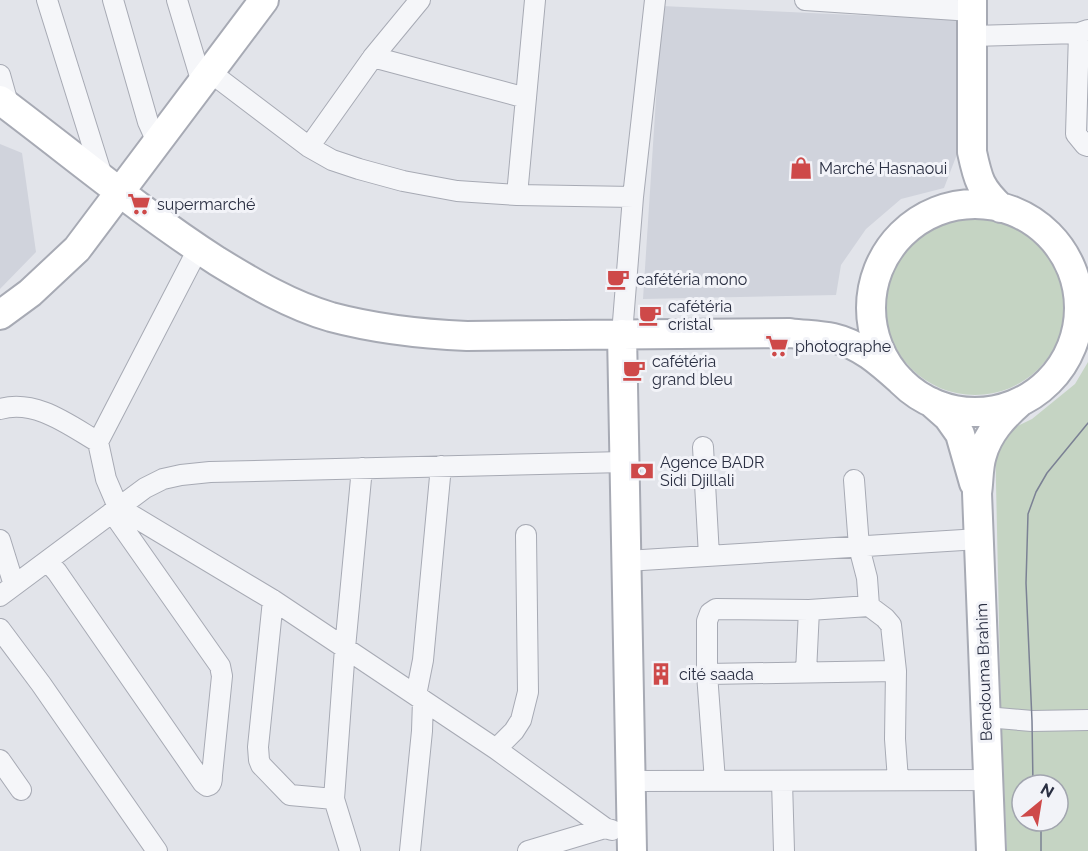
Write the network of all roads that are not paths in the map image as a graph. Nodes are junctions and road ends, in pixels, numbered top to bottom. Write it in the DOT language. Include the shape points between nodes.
graph roads {
  1 [pos="47,0"];
  2 [pos="113,0"];
  3 [pos="177,0"];
  4 [pos="263,0"];
  5 [pos="420,0"];
  6 [pos="536,0"];
  7 [pos="655,0"];
  8 [pos="805,0"];
  9 [pos="914,4"];
  10 [pos="972,16"];
  11 [pos="1084,31"];
  12 [pos="373,57"];
  13 [pos="0,75"];
  14 [pos="206,77"];
  15 [pos="526,98"];
  16 [pos="5,104"];
  17 [pos="157,142"];
  18 [pos="1088,146"];
  19 [pos="309,147"];
  20 [pos="972,152"];
  21 [pos="111,185"];
  22 [pos="517,195"];
  23 [pos="633,198"];
  24 [pos="1001,208"];
  25 [pos="941,210"];
  26 [pos="198,249"];
  27 [pos="877,273"];
  28 [pos="1081,280"];
  29 [pos="0,315"];
  30 [pos="790,333"];
  31 [pos="622,334"];
  32 [pos="1088,339"];
  33 [pos="1064,363"];
  34 [pos="901,381"];
  35 [pos="931,402"];
  36 [pos="1020,402"];
  37 [pos="0,409"];
  38 [pos="98,442"];
  39 [pos="703,447"];
  40 [pos="624,462"];
  41 [pos="441,466"];
  42 [pos="362,468"];
  43 [pos="854,480"];
  44 [pos="977,493"];
  45 [pos="115,510"];
  46 [pos="526,535"];
  47 [pos="979,539"];
  48 [pos="0,540"];
  49 [pos="859,547"];
  50 [pos="709,556"];
  51 [pos="47,561"];
  52 [pos="627,561"];
  53 [pos="7,591"];
  54 [pos="273,600"];
  55 [pos="869,606"];
  56 [pos="809,610"];
  57 [pos="0,629"];
  58 [pos="345,648"];
  59 [pos="896,671"];
  60 [pos="806,672"];
  61 [pos="707,674"];
  62 [pos="419,698"];
  63 [pos="986,717"];
  64 [pos="1088,720"];
  65 [pos="495,749"];
  66 [pos="0,760"];
  67 [pos="898,780"];
  68 [pos="988,780"];
  69 [pos="630,781"];
  70 [pos="715,781"];
  71 [pos="783,781"];
  72 [pos="21,790"];
  73 [pos="334,799"];
  74 [pos="605,828"];
  75 [pos="632,844"];
  76 [pos="157,851"];
  77 [pos="350,851"];
  78 [pos="410,851"];
  79 [pos="528,851"];
  80 [pos="784,851"];
  81 [pos="991,851"];
  1 -- 21 [label="street"];
  2 -- 17 [label="street"];
  3 -- 14 [label="street"];
  4 -- 14 [label="main road"];
  5 -- 12 [label="street"];
  6 -- 15 [label="street"];
  7 -- 23 [label="street"];
  8 -- 9 [label="street"];
  9 -- 10 [label="street"];
  10 -- 11 [label="street"];
  10 -- 20 [label="main road"];
  11 -- 18 [label="street" via="1076,134"];
  12 -- 15 [label="street"];
  12 -- 19 [label="street"];
  13 -- 16 [label="street"];
  14 -- 17 [label="main road"];
  14 -- 19 [label="street"];
  15 -- 22 [label="street"];
  16 -- 21 [label="main road"];
  17 -- 21 [label="main road"];
  19 -- 22 [label="street" via="332,160 403,181 457,191"];
  20 -- 24 [label="main road" via="982,187"];
  20 -- 25 [label="main road" via="962,184"];
  21 -- 26 [label="main road"];
  21 -- 29 [label="main road" via="77,249"];
  22 -- 23 [label="street"];
  23 -- 31 [label="street"];
  24 -- 25 [label="main road" via="965,204"];
  24 -- 28 [label="main road" via="1033,222 1058,246"];
  25 -- 27 [label="main road" via="914,224 891,246"];
  26 -- 31 [label="main road" via="281,298 330,316 385,329 466,336"];
  26 -- 38 [label="street"];
  27 -- 30 [label="main road" via="857,312 849,319"];
  27 -- 34 [label="main road" via="872,292 873,331 879,349"];
  28 -- 33 [label="main road" via="1078,320"];
  30 -- 31 [label="main road"];
  30 -- 34 [label="main road" via="834,338 853,345"];
  31 -- 40 [label="main road"];
  32 -- 33 [label="main road"];
  33 -- 36 [label="main road" via="1050,380"];
  34 -- 35 [label="main road"];
  35 -- 36 [label="main road" via="966,412 985,412"];
  35 -- 44 [label="main road" via="960,434"];
  36 -- 44 [label="main road" via="1003,416 990,435 981,456"];
  37 -- 38 [label="street" via="29,407 49,413"];
  38 -- 45 [label="street"];
  39 -- 50 [label="street"];
  40 -- 41 [label="street"];
  40 -- 52 [label="main road"];
  41 -- 42 [label="street"];
  41 -- 62 [label="street"];
  42 -- 45 [label="street" via="181,475 145,488"];
  42 -- 58 [label="street"];
  43 -- 49 [label="street"];
  44 -- 47 [label="main road, Bendouma Brahim"];
  45 -- 51 [label="street"];
  45 -- 51 [label="street" via="220,666 210,786 203,783"];
  45 -- 54 [label="street"];
  46 -- 65 [label="street" via="528,692 521,720"];
  47 -- 49 [label="street"];
  47 -- 63 [label="main road, Bendouma Brahim"];
  48 -- 53 [label="street"];
  49 -- 50 [label="street"];
  49 -- 55 [label="street"];
  50 -- 52 [label="street"];
  51 -- 53 [label="street"];
  52 -- 69 [label="main road"];
  54 -- 58 [label="street"];
  54 -- 73 [label="street" via="259,760 290,795"];
  55 -- 56 [label="street"];
  55 -- 59 [label="street" via="891,625"];
  56 -- 60 [label="street"];
  56 -- 61 [label="street" via="716,609 707,621"];
  57 -- 76 [label="street"];
  58 -- 62 [label="street"];
  58 -- 73 [label="street"];
  59 -- 60 [label="street"];
  59 -- 67 [label="street"];
  60 -- 61 [label="street"];
  61 -- 70 [label="street"];
  62 -- 65 [label="street"];
  62 -- 78 [label="street" via="422,731"];
  63 -- 64 [label="street"];
  63 -- 68 [label="main road, Bendouma Brahim"];
  65 -- 74 [label="street"];
  66 -- 72 [label="street"];
  67 -- 68 [label="street"];
  67 -- 71 [label="street"];
  68 -- 81 [label="main road, Bendouma Brahim"];
  69 -- 70 [label="street"];
  69 -- 75 [label="main road"];
  70 -- 71 [label="street"];
  71 -- 80 [label="street"];
  73 -- 77 [label="street"];
  74 -- 75 [label="street"];
  74 -- 79 [label="street"];
}
